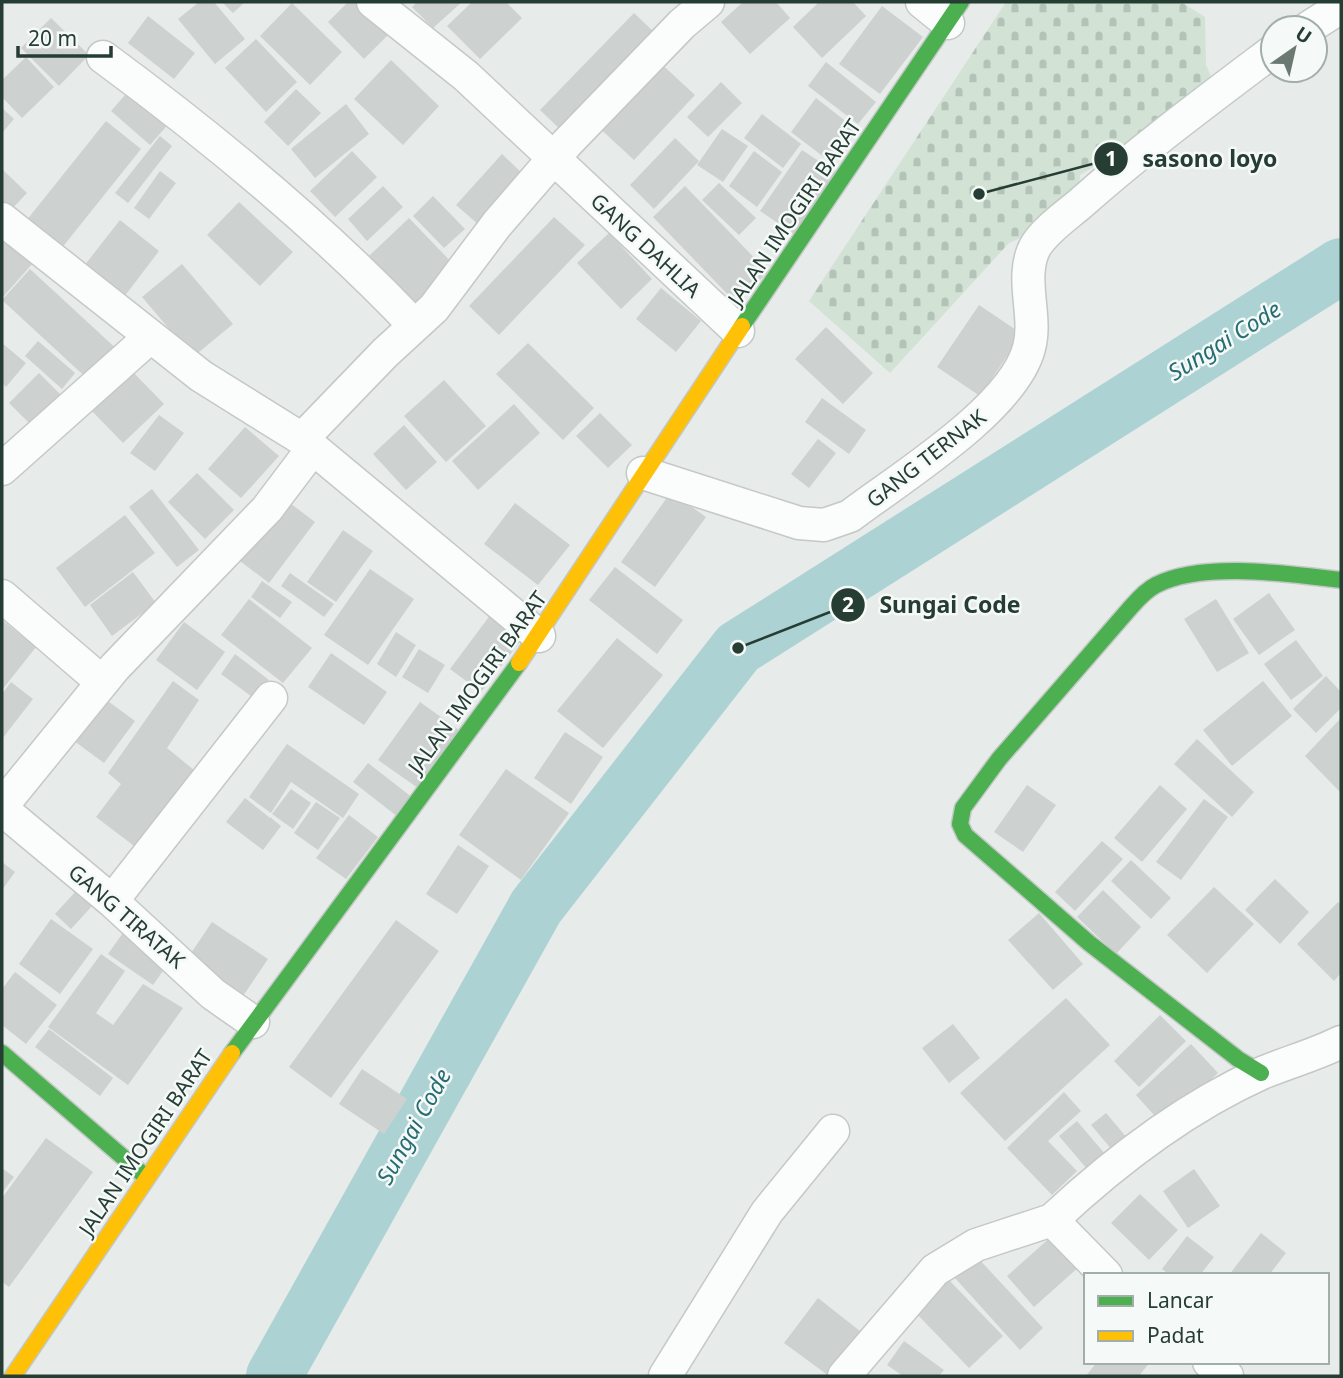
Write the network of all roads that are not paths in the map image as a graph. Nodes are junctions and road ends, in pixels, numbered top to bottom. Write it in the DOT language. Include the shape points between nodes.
graph roads {
  1 [pos="373,2"];
  2 [pos="708,2"];
  3 [pos="922,2"];
  4 [pos="954,13"];
  5 [pos="103,57"];
  6 [pos="1259,62"];
  7 [pos="554,159"];
  8 [pos="2,219"];
  9 [pos="414,325"];
  10 [pos="738,331"];
  11 [pos="150,337"];
  12 [pos="307,443"];
  13 [pos="2,470"];
  14 [pos="643,473"];
  15 [pos="1341,580"];
  16 [pos="2,596"];
  17 [pos="539,636"];
  18 [pos="102,682"];
  19 [pos="271,698"];
  20 [pos="2,807"];
  21 [pos="112,901"];
  22 [pos="253,1022"];
  23 [pos="1341,1042"];
  24 [pos="2,1053"];
  25 [pos="1261,1073"];
  26 [pos="833,1130"];
  27 [pos="146,1177"];
  28 [pos="1052,1220"];
  29 [pos="1104,1273"];
  30 [pos="1212,1364"];
  31 [pos="13,1376"];
  32 [pos="665,1376"];
  33 [pos="844,1376"];
  34 [pos="1227,1376"];
  1 -- 7 [label="street, GANG DAHLIA" via="466,75"];
  2 -- 7 [label="street"];
  3 -- 4 [label="street"];
  4 -- 10 [label="main road, JALAN IMOGIRI BARAT"];
  5 -- 9 [label="street" via="190,122 369,278"];
  6 -- 14 [label="street, GANG TERNAK" via="1053,228 1035,248 1028,271 1030,346 1019,372 990,410 850,516 824,525 799,523"];
  7 -- 9 [label="street" via="434,307"];
  7 -- 10 [label="street, GANG DAHLIA"];
  8 -- 11 [label="street"];
  9 -- 12 [label="street"];
  10 -- 14 [label="main road, JALAN IMOGIRI BARAT"];
  11 -- 12 [label="street" via="201,376"];
  11 -- 13 [label="street"];
  12 -- 17 [label="street"];
  12 -- 18 [label="street" via="267,509"];
  14 -- 17 [label="main road, JALAN IMOGIRI BARAT"];
  15 -- 25 [label="main road" via="1283,573 1204,574 1156,585 1131,607 962,808 960,824 965,835 1089,943"];
  16 -- 18 [label="street"];
  17 -- 22 [label="main road, JALAN IMOGIRI BARAT"];
  18 -- 20 [label="street"];
  19 -- 21 [label="street"];
  20 -- 21 [label="street, GANG TIRATAK"];
  21 -- 22 [label="street, GANG TIRATAK" via="214,994"];
  22 -- 27 [label="main road, JALAN IMOGIRI BARAT"];
  23 -- 25 [label="street"];
  24 -- 27 [label="main road"];
  25 -- 28 [label="street" via="1175,1121 1096,1179"];
  26 -- 32 [label="street" via="767,1212"];
  27 -- 31 [label="main road, JALAN IMOGIRI BARAT"];
  28 -- 29 [label="street"];
  28 -- 33 [label="street" via="976,1245 935,1270"];
  30 -- 34 [label="street"];
}
